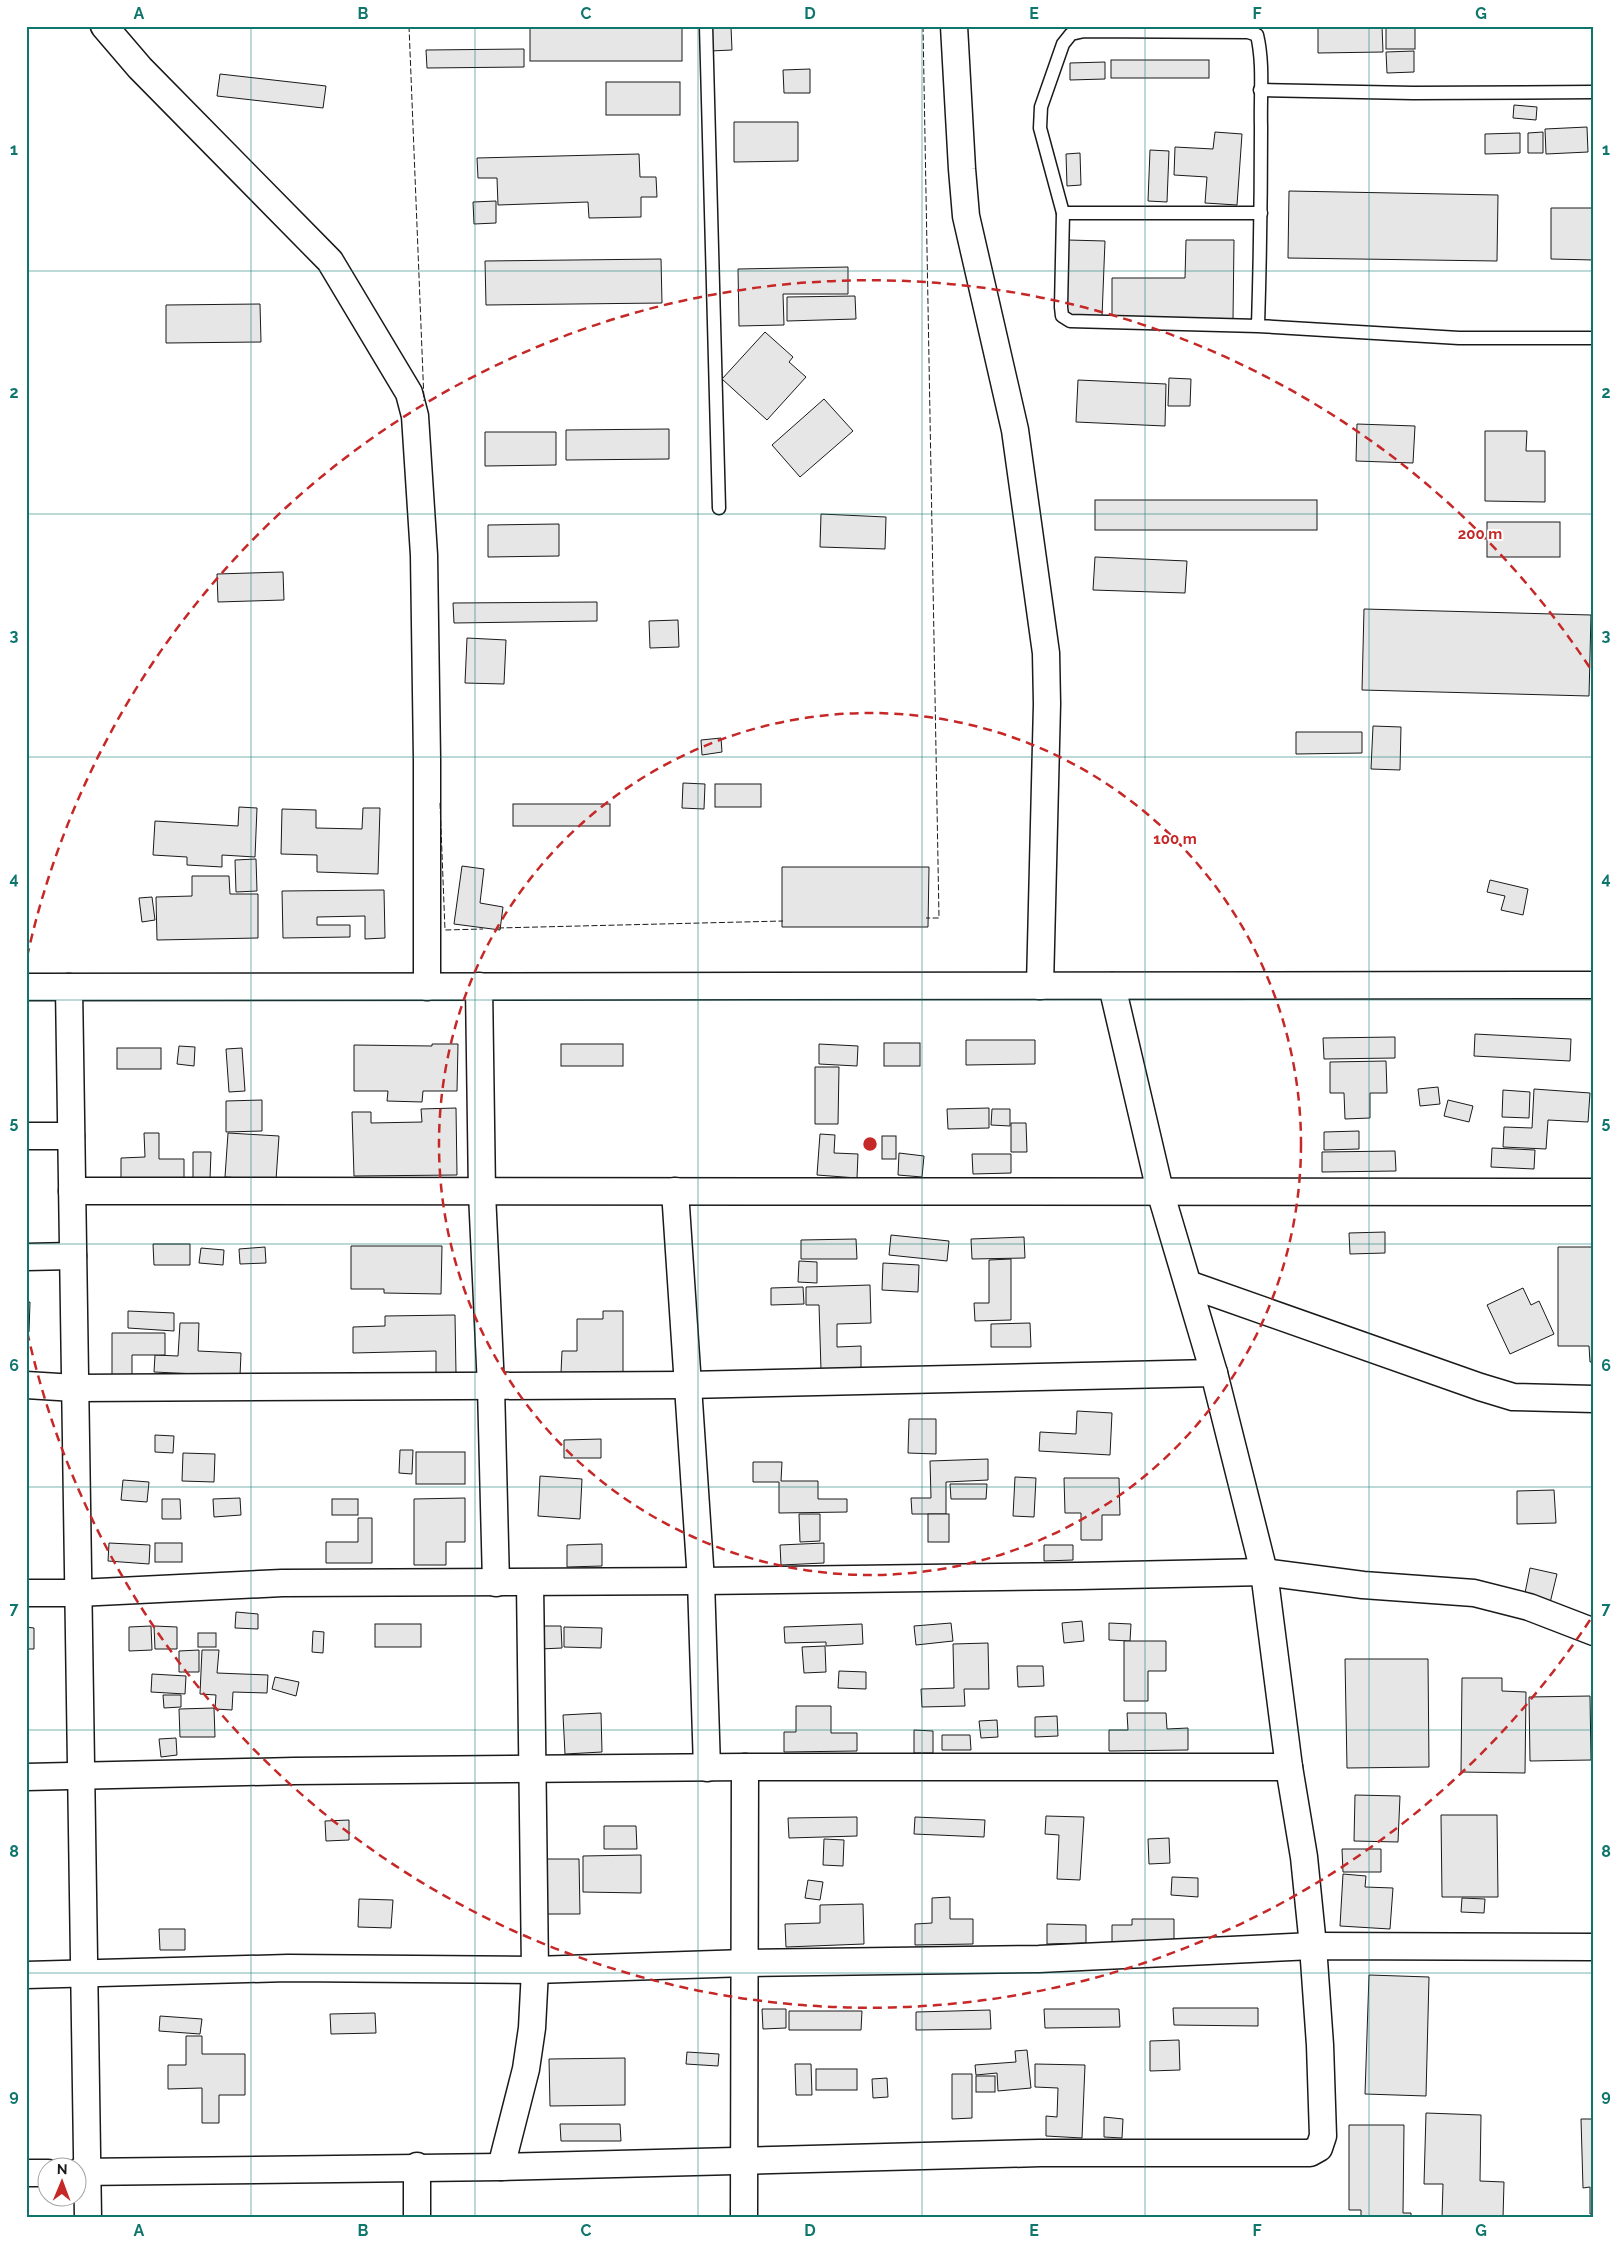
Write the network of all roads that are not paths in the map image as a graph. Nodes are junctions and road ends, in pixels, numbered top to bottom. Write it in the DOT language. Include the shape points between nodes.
graph roads {
  1 [pos="104,26"];
  2 [pos="706,26"];
  3 [pos="954,26"];
  4 [pos="1260,90"];
  5 [pos="1594,92"];
  6 [pos="1063,213"];
  7 [pos="1261,213"];
  8 [pos="1258,326"];
  9 [pos="1594,338"];
  10 [pos="719,508"];
  11 [pos="1594,985"];
  12 [pos="427,986"];
  13 [pos="479,986"];
  14 [pos="1040,986"];
  15 [pos="1112,986"];
  16 [pos="26,987"];
  17 [pos="69,987"];
  18 [pos="26,1136"];
  19 [pos="71,1136"];
  20 [pos="72,1191"];
  21 [pos="675,1191"];
  22 [pos="1160,1191"];
  23 [pos="1594,1192"];
  24 [pos="482,1193"];
  25 [pos="26,1256"];
  26 [pos="73,1256"];
  27 [pos="1188,1284"];
  28 [pos="1214,1373"];
  29 [pos="26,1384"];
  30 [pos="687,1385"];
  31 [pos="491,1387"];
  32 [pos="75,1388"];
  33 [pos="1594,1399"];
  34 [pos="1264,1572"];
  35 [pos="701,1581"];
  36 [pos="496,1583"];
  37 [pos="530,1583"];
  38 [pos="26,1592"];
  39 [pos="78,1593"];
  40 [pos="1594,1632"];
  41 [pos="745,1767"];
  42 [pos="1289,1767"];
  43 [pos="707,1768"];
  44 [pos="533,1770"];
  45 [pos="81,1775"];
  46 [pos="26,1777"];
  47 [pos="1313,1946"];
  48 [pos="1594,1947"];
  49 [pos="746,1963"];
  50 [pos="535,1970"];
  51 [pos="84,1974"];
  52 [pos="26,1975"];
  53 [pos="83,2156"];
  54 [pos="744,2160"];
  55 [pos="417,2166"];
  56 [pos="502,2166"];
  57 [pos="88,2172"];
  58 [pos="417,2218"];
  59 [pos="744,2218"];
  1 -- 12 [label="street" via="140,68 330,261 409,393 415,416 424,555"];
  2 -- 10 [label="lane"];
  3 -- 14 [label="street" via="966,216 1015,430 1046,653"];
  4 -- 5 [label="lane"];
  4 -- 6 [label="lane" via="1257,35 1248,32 1084,31 1071,34 1063,44 1041,107 1040,128"];
  4 -- 7 [label="lane"];
  6 -- 7 [label="lane"];
  6 -- 8 [label="lane" via="1061,307 1062,316 1070,321"];
  7 -- 8 [label="lane"];
  8 -- 9 [label="lane" via="1459,338"];
  11 -- 15 [label="street"];
  12 -- 13 [label="street"];
  12 -- 17 [label="street"];
  13 -- 14 [label="street"];
  13 -- 24 [label="street"];
  14 -- 15 [label="street"];
  15 -- 22 [label="street"];
  16 -- 17 [label="street"];
  17 -- 19 [label="street"];
  18 -- 19 [label="street"];
  19 -- 20 [label="street"];
  20 -- 24 [label="street"];
  20 -- 26 [label="street"];
  21 -- 22 [label="street"];
  21 -- 24 [label="street"];
  21 -- 30 [label="street"];
  22 -- 23 [label="street"];
  22 -- 27 [label="street"];
  24 -- 31 [label="street"];
  25 -- 26 [label="street"];
  26 -- 32 [label="street"];
  27 -- 28 [label="street"];
  27 -- 33 [label="street" via="1513,1397"];
  28 -- 30 [label="street"];
  28 -- 34 [label="street"];
  29 -- 32 [label="street"];
  30 -- 31 [label="street"];
  30 -- 35 [label="street"];
  31 -- 32 [label="street"];
  31 -- 36 [label="street"];
  32 -- 39 [label="street"];
  34 -- 35 [label="street"];
  34 -- 40 [label="street" via="1363,1585 1474,1593 1529,1607"];
  34 -- 42 [label="street"];
  35 -- 37 [label="street"];
  35 -- 43 [label="street"];
  36 -- 37 [label="street"];
  36 -- 39 [label="street" via="282,1583"];
  37 -- 44 [label="street"];
  38 -- 39 [label="street"];
  39 -- 45 [label="street"];
  41 -- 42 [label="street"];
  41 -- 43 [label="street"];
  41 -- 49 [label="street"];
  42 -- 47 [label="street" via="1304,1857"];
  43 -- 44 [label="street"];
  44 -- 45 [label="street"];
  44 -- 50 [label="street"];
  45 -- 46 [label="street"];
  45 -- 51 [label="street"];
  47 -- 48 [label="street"];
  47 -- 49 [label="street" via="1039,1959"];
  47 -- 54 [label="street" via="1323,2136 1319,2148 1310,2153"];
  49 -- 50 [label="street"];
  49 -- 54 [label="street"];
  50 -- 51 [label="street" via="288,1968"];
  50 -- 56 [label="street" via="526,2069"];
  51 -- 52 [label="street"];
  51 -- 53 [label="street"];
  54 -- 56 [label="street"];
  54 -- 59 [label="street"];
  55 -- 56 [label="street"];
  55 -- 57 [label="street"];
  55 -- 58 [label="street"];
}
